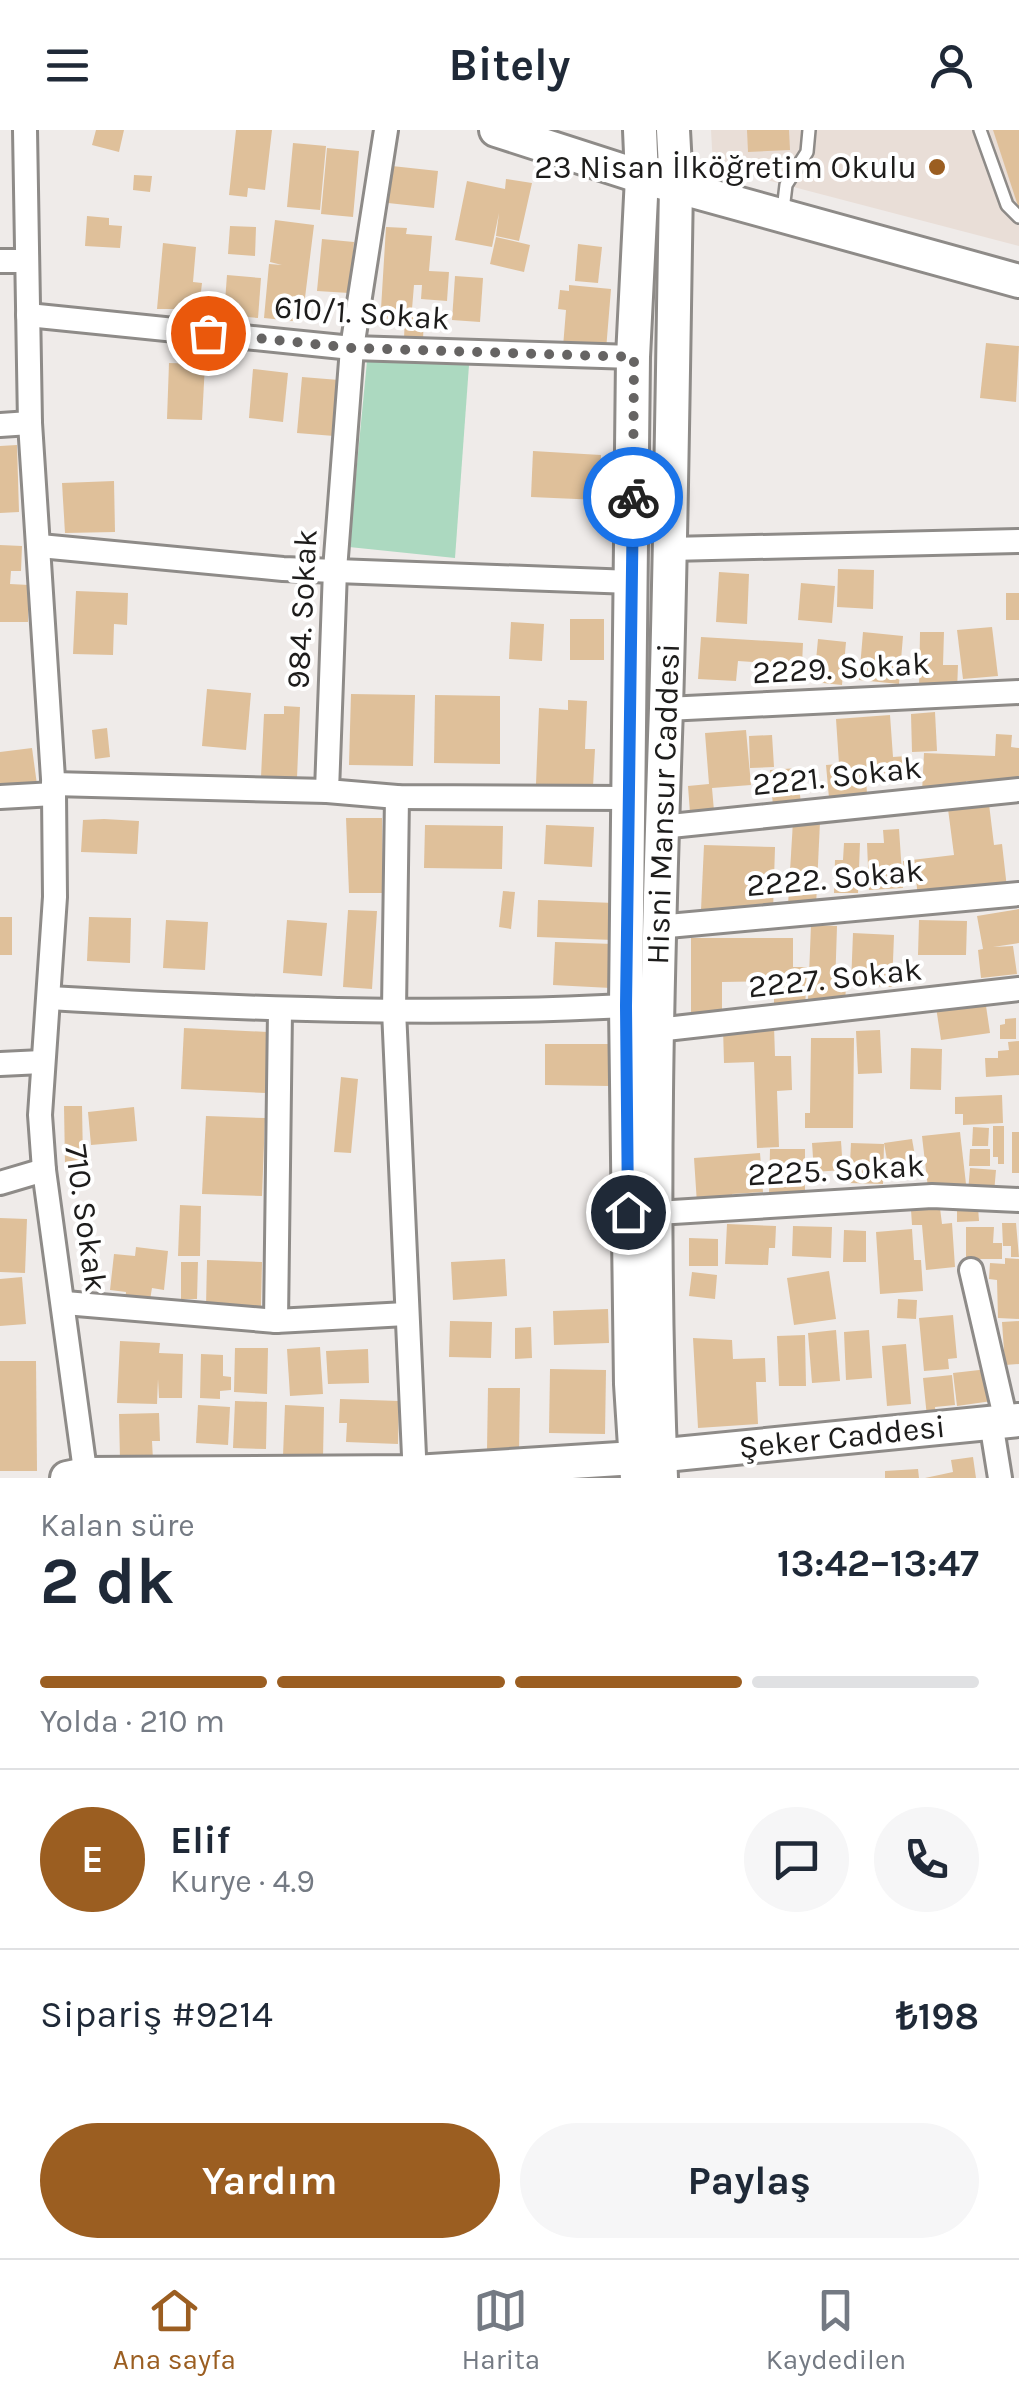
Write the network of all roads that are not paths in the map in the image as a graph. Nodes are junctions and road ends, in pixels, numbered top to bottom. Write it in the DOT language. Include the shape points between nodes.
graph roads {
  1 [pos="25,130"];
  2 [pos="386,130"];
  3 [pos="640,130"];
  4 [pos="672,130"];
  5 [pos="809,130"];
  6 [pos="980,130"];
  7 [pos="511,132"];
  8 [pos="642,176"];
  9 [pos="676,186"];
  10 [pos="782,214"];
  11 [pos="1019,216"];
  12 [pos="0,260"];
  13 [pos="27,261"];
  14 [pos="1019,281"];
  15 [pos="28,314"];
  16 [pos="352,348"];
  17 [pos="634,357"];
  18 [pos="30,423"];
  19 [pos="0,425"];
  20 [pos="1019,541"];
  21 [pos="40,546"];
  22 [pos="670,549"];
  23 [pos="335,570"];
  24 [pos="632,582"];
  25 [pos="1019,692"];
  26 [pos="666,709"];
  27 [pos="54,789"];
  28 [pos="1019,790"];
  29 [pos="327,791"];
  30 [pos="0,797"];
  31 [pos="397,798"];
  32 [pos="629,798"];
  33 [pos="661,826"];
  34 [pos="1019,894"];
  35 [pos="657,926"];
  36 [pos="1019,989"];
  37 [pos="49,998"];
  38 [pos="626,1006"];
  39 [pos="394,1010"];
  40 [pos="280,1011"];
  41 [pos="658,1030"];
  42 [pos="42,1062"];
  43 [pos="0,1064"];
  44 [pos="44,1170"];
  45 [pos="0,1183"];
  46 [pos="1019,1200"];
  47 [pos="657,1213"];
  48 [pos="972,1270"];
  49 [pos="65,1303"];
  50 [pos="406,1314"];
  51 [pos="276,1322"];
  52 [pos="1005,1421"];
  53 [pos="648,1467"];
  54 [pos="415,1475"];
  55 [pos="80,1477"];
  56 [pos="1000,1478"];
  1 -- 13 [label="street, 710. Sokak"];
  2 -- 16 [label="street, 984. Sokak"];
  3 -- 8 [label="main road"];
  4 -- 9 [label="main road, Hisni Mansur Caddesi"];
  5 -- 10 [label="lane"];
  6 -- 11 [label="lane" via="1007,206"];
  7 -- 8 [label="main road"];
  8 -- 9 [label="main road"];
  8 -- 17 [label="main road"];
  9 -- 10 [label="main road"];
  9 -- 22 [label="main road, Hisni Mansur Caddesi"];
  10 -- 14 [label="main road"];
  12 -- 13 [label="street"];
  13 -- 15 [label="street, 710. Sokak"];
  15 -- 16 [label="street, 610/1. Sokak"];
  15 -- 18 [label="street, 710. Sokak"];
  16 -- 17 [label="street, 610/1. Sokak"];
  16 -- 23 [label="street, 984. Sokak"];
  17 -- 24 [label="main road"];
  18 -- 19 [label="street"];
  18 -- 21 [label="street, 710. Sokak"];
  20 -- 22 [label="street"];
  21 -- 23 [label="street"];
  21 -- 27 [label="street, 710. Sokak"];
  22 -- 26 [label="main road, Hisni Mansur Caddesi"];
  23 -- 24 [label="street"];
  23 -- 29 [label="street, 984. Sokak"];
  24 -- 32 [label="main road"];
  25 -- 26 [label="street, 2229. Sokak"];
  26 -- 33 [label="main road, Hisni Mansur Caddesi"];
  27 -- 29 [label="street"];
  27 -- 30 [label="street"];
  27 -- 37 [label="street, 710. Sokak"];
  28 -- 33 [label="street, 2221. Sokak"];
  29 -- 31 [label="street"];
  31 -- 32 [label="street"];
  31 -- 39 [label="street"];
  32 -- 38 [label="main road"];
  33 -- 35 [label="main road, Hisni Mansur Caddesi"];
  34 -- 35 [label="street, 2222. Sokak"];
  35 -- 41 [label="main road, Hisni Mansur Caddesi"];
  36 -- 41 [label="street, 2227. Sokak"];
  37 -- 40 [label="street"];
  37 -- 42 [label="street, 710. Sokak"];
  38 -- 39 [label="street"];
  38 -- 53 [label="main road" via="631,1384"];
  39 -- 40 [label="street"];
  39 -- 50 [label="street"];
  40 -- 51 [label="street"];
  41 -- 47 [label="main road, Hisni Mansur Caddesi"];
  42 -- 43 [label="street"];
  42 -- 44 [label="street, 710. Sokak"];
  44 -- 45 [label="street"];
  44 -- 49 [label="street, 710. Sokak"];
  46 -- 47 [label="street, 2225. Sokak" via="932,1196"];
  47 -- 53 [label="main road, Hisni Mansur Caddesi" via="656,1390"];
  48 -- 52 [label="street"];
  49 -- 51 [label="street"];
  49 -- 55 [label="street, 710. Sokak"];
  50 -- 51 [label="street"];
  50 -- 54 [label="street"];
  52 -- 53 [label="main road, Şeker Caddesi"];
  52 -- 56 [label="street"];
  53 -- 54 [label="main road, Şeker Caddesi"];
  54 -- 55 [label="main road, Şeker Caddesi"];
}
